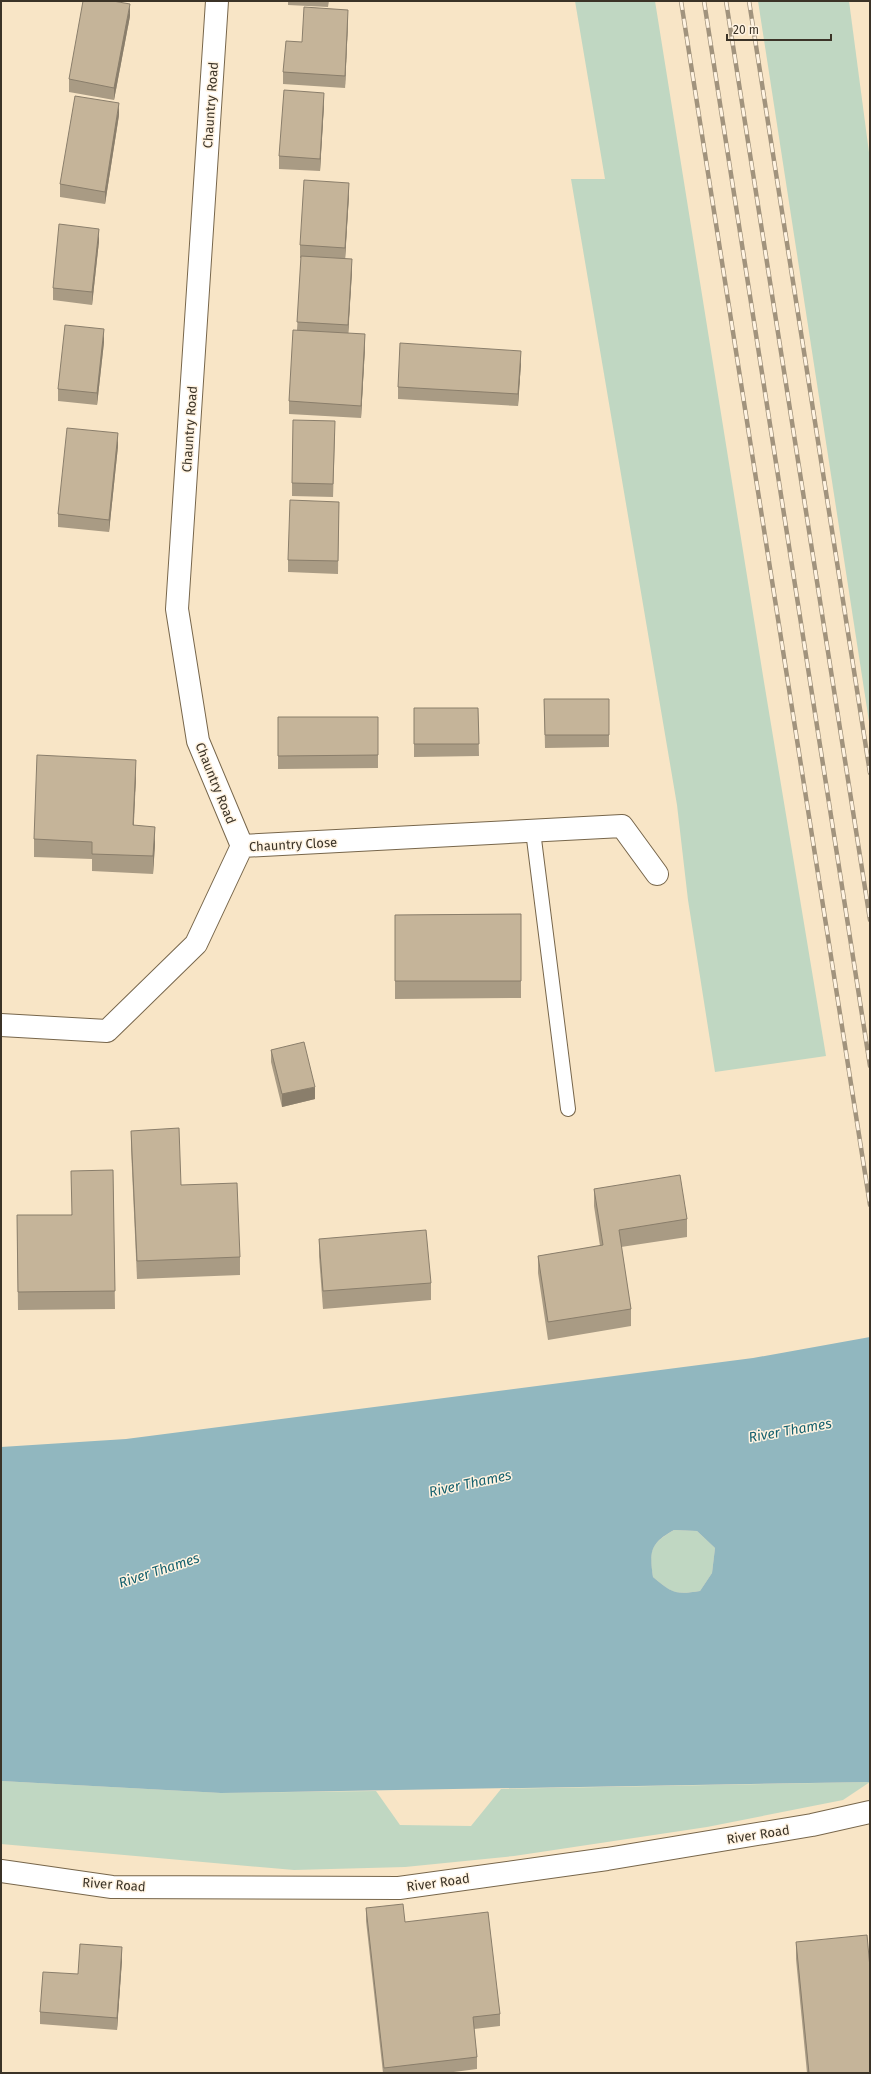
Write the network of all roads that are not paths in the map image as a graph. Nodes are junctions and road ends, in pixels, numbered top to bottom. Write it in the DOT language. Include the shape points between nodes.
graph roads {
  1 [pos="217,1"];
  2 [pos="533,831"];
  3 [pos="242,846"];
  4 [pos="658,874"];
  5 [pos="1,1025"];
  6 [pos="568,1109"];
  7 [pos="870,1812"];
  8 [pos="1,1871"];
  1 -- 3 [label="street, Chauntry Road" via="177,609 198,741"];
  2 -- 3 [label="street, Chauntry Close"];
  2 -- 4 [label="street, Chauntry Close" via="622,826"];
  2 -- 6 [label="lane"];
  3 -- 5 [label="street, Chauntry Close" via="196,944 107,1031"];
  7 -- 8 [label="street, River Road" via="812,1825 607,1859 399,1888 112,1887"];
}
